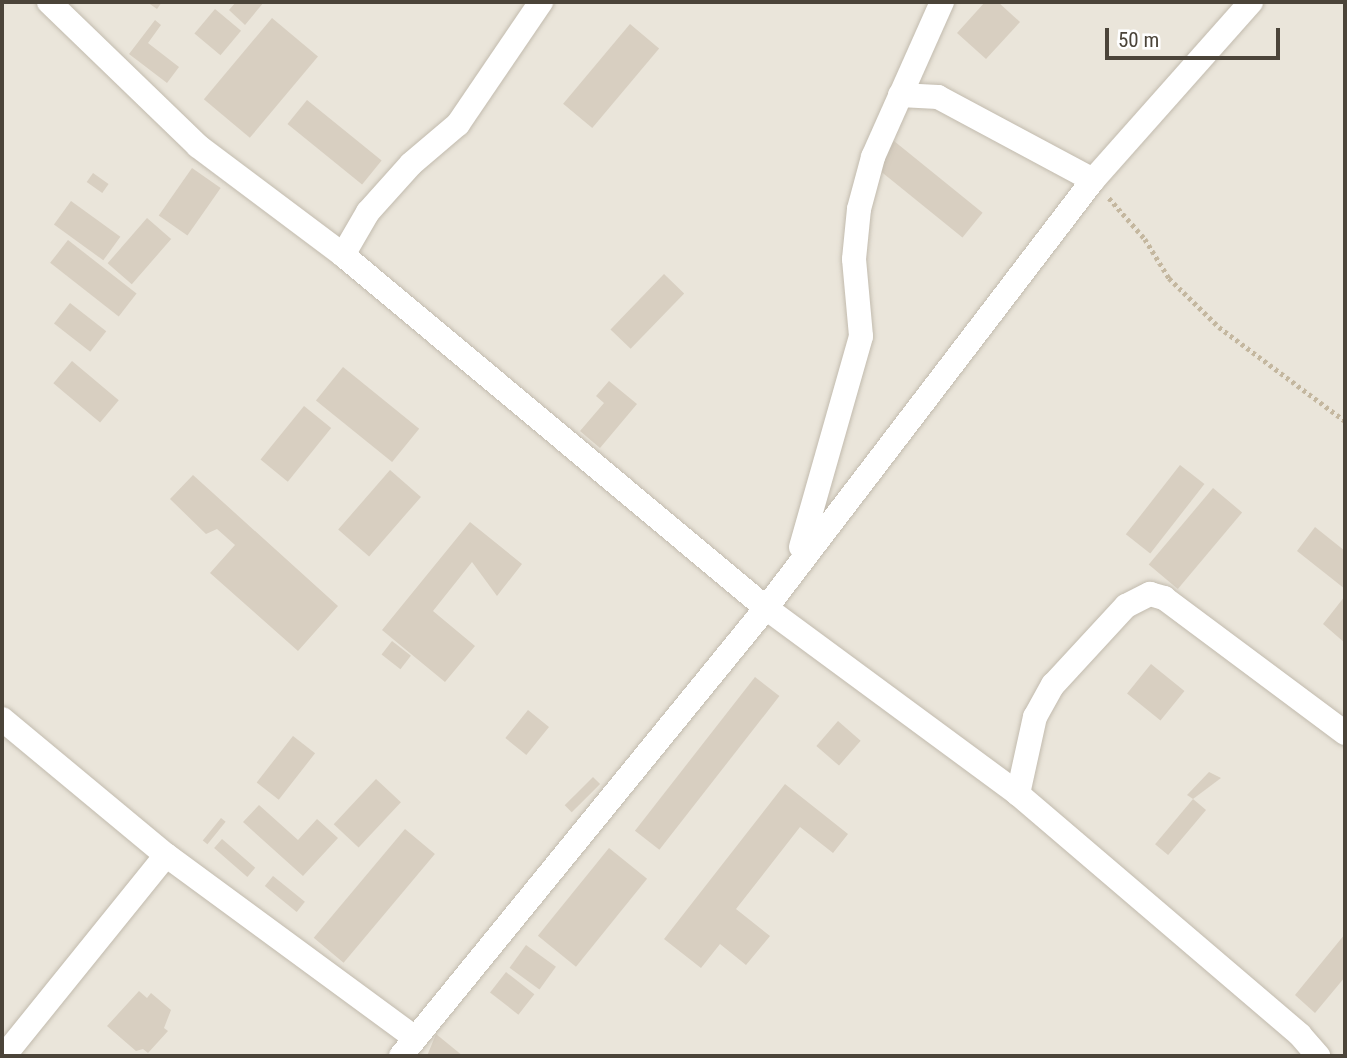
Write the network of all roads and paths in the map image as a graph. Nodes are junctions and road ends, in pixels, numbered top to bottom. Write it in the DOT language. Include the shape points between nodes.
graph roads {
  1 [pos="49,2"];
  2 [pos="541,2"];
  3 [pos="942,2"];
  4 [pos="1251,2"];
  5 [pos="900,95"];
  6 [pos="1093,180"];
  7 [pos="342,255"];
  8 [pos="1345,421"];
  9 [pos="796,565"];
  10 [pos="766,608"];
  11 [pos="2,719"];
  12 [pos="1345,732"];
  13 [pos="1018,794"];
  14 [pos="166,855"];
  15 [pos="407,1047"];
  16 [pos="4,1056"];
  17 [pos="1318,1056"];
  1 -- 7 [label="street" via="198,146"];
  2 -- 7 [label="street" via="458,124 411,164 368,212"];
  3 -- 5 [label="street"];
  4 -- 6 [label="street"];
  5 -- 6 [label="street" via="938,97"];
  5 -- 9 [label="street" via="873,157 859,209 854,258 860,337 831,455"];
  6 -- 8 [label="path" via="1145,239 1169,278 1219,327"];
  6 -- 9 [label="street"];
  7 -- 10 [label="street"];
  9 -- 10 [label="street"];
  10 -- 13 [label="street"];
  10 -- 15 [label="street"];
  11 -- 14 [label="street"];
  12 -- 13 [label="street" via="1164,597 1150,594 1126,606 1053,685 1035,717"];
  13 -- 17 [label="street" via="1300,1035"];
  14 -- 15 [label="street"];
  14 -- 16 [label="street"];
}
